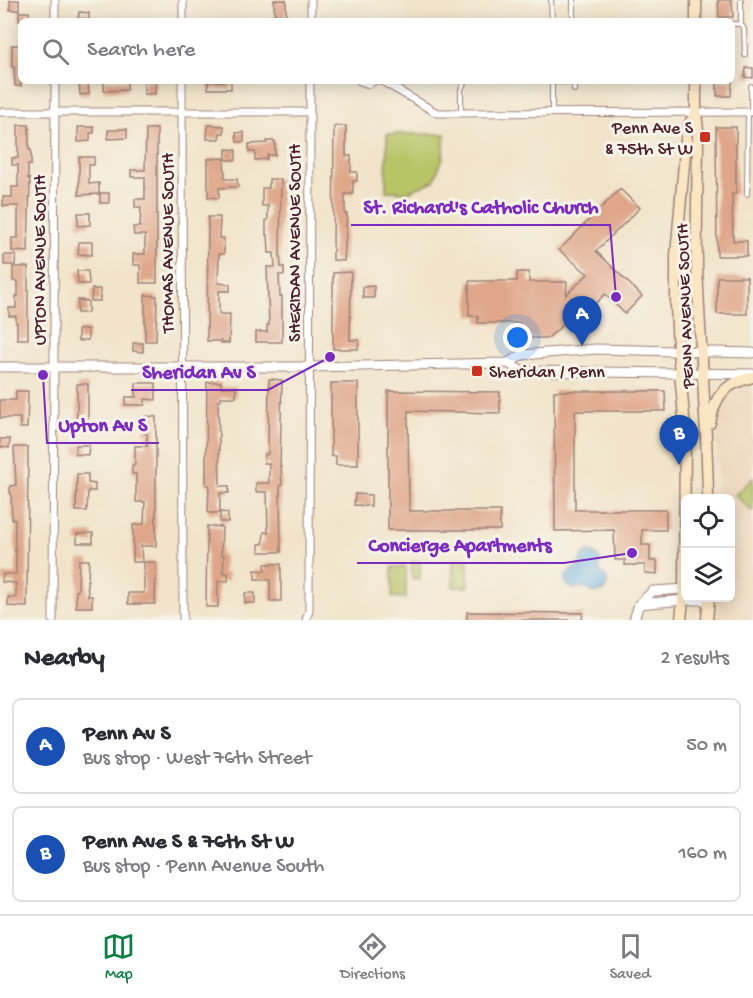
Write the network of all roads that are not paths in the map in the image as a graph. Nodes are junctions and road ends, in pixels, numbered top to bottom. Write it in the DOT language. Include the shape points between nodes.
graph roads {
  1 [pos="55,0"];
  2 [pos="183,0"];
  3 [pos="311,0"];
  4 [pos="551,0"];
  5 [pos="573,0"];
  6 [pos="696,0"];
  7 [pos="741,0"];
  8 [pos="55,18"];
  9 [pos="183,18"];
  10 [pos="311,18"];
  11 [pos="552,18"];
  12 [pos="573,18"];
  13 [pos="696,18"];
  14 [pos="735,24"];
  15 [pos="741,24"];
  16 [pos="745,55"];
  17 [pos="55,84"];
  18 [pos="182,84"];
  19 [pos="310,84"];
  20 [pos="387,84"];
  21 [pos="464,84"];
  22 [pos="552,84"];
  23 [pos="574,84"];
  24 [pos="696,84"];
  25 [pos="751,86"];
  26 [pos="574,90"];
  27 [pos="0,112"];
  28 [pos="55,112"];
  29 [pos="182,112"];
  30 [pos="310,112"];
  31 [pos="696,112"];
  32 [pos="751,112"];
  33 [pos="552,113"];
  34 [pos="461,114"];
  35 [pos="747,194"];
  36 [pos="678,351"];
  37 [pos="701,351"];
  38 [pos="753,353"];
  39 [pos="508,363"];
  40 [pos="0,367"];
  41 [pos="54,367"];
  42 [pos="183,367"];
  43 [pos="309,367"];
  44 [pos="680,372"];
  45 [pos="702,373"];
  46 [pos="753,376"];
  47 [pos="707,436"];
  48 [pos="708,494"];
  49 [pos="684,548"];
  50 [pos="681,594"];
  51 [pos="683,602"];
  52 [pos="709,602"];
  53 [pos="53,620"];
  54 [pos="183,620"];
  55 [pos="306,620"];
  56 [pos="634,620"];
  57 [pos="681,620"];
  58 [pos="707,620"];
  1 -- 8 [label="street"];
  2 -- 9 [label="street"];
  3 -- 10 [label="street"];
  4 -- 11 [label="lane"];
  5 -- 12 [label="lane"];
  6 -- 13 [label="main road"];
  7 -- 15 [label="lane"];
  14 -- 15 [label="lane"];
  15 -- 16 [label="lane"];
  17 -- 28 [label="street, UPTON AVENUE SOUTH"];
  18 -- 29 [label="street, THOMAS AVENUE SOUTH"];
  19 -- 30 [label="street, SHERIDAN AVENUE SOUTH"];
  20 -- 34 [label="street" via="438,113"];
  21 -- 34 [label="lane"];
  22 -- 33 [label="lane"];
  23 -- 26 [label="lane"];
  24 -- 31 [label="main road, PENN AVENUE SOUTH"];
  25 -- 32 [label="lane"];
  27 -- 28 [label="street"];
  28 -- 29 [label="street"];
  28 -- 41 [label="street, UPTON AVENUE SOUTH"];
  29 -- 30 [label="street"];
  29 -- 42 [label="street, THOMAS AVENUE SOUTH"];
  30 -- 43 [label="street, SHERIDAN AVENUE SOUTH"];
  31 -- 32 [label="street"];
  31 -- 33 [label="street"];
  31 -- 36 [label="main road, PENN AVENUE SOUTH" via="687,129 676,255"];
  31 -- 37 [label="main road, PENN AVENUE SOUTH"];
  32 -- 35 [label="lane"];
  33 -- 34 [label="street"];
  36 -- 37 [label="street"];
  36 -- 39 [label="street" via="596,349 522,354"];
  36 -- 44 [label="main road, PENN AVENUE SOUTH"];
  37 -- 38 [label="street"];
  37 -- 45 [label="main road, PENN AVENUE SOUTH"];
  39 -- 43 [label="street"];
  39 -- 44 [label="street" via="521,371"];
  40 -- 41 [label="street"];
  41 -- 42 [label="street"];
  41 -- 53 [label="street, UPTON AVENUE SOUTH"];
  42 -- 43 [label="street"];
  42 -- 54 [label="street, THOMAS AVENUE SOUTH"];
  43 -- 55 [label="street, SHERIDAN AVENUE SOUTH"];
  44 -- 45 [label="street"];
  44 -- 49 [label="main road, PENN AVENUE SOUTH" via="685,427"];
  45 -- 46 [label="street"];
  45 -- 47 [label="main road, PENN AVENUE SOUTH"];
  46 -- 47 [label="main road" via="722,391"];
  47 -- 48 [label="main road, PENN AVENUE SOUTH"];
  50 -- 56 [label="street" via="639,604"];
  51 -- 57 [label="main road, PENN AVENUE SOUTH"];
  52 -- 58 [label="main road"];
}
